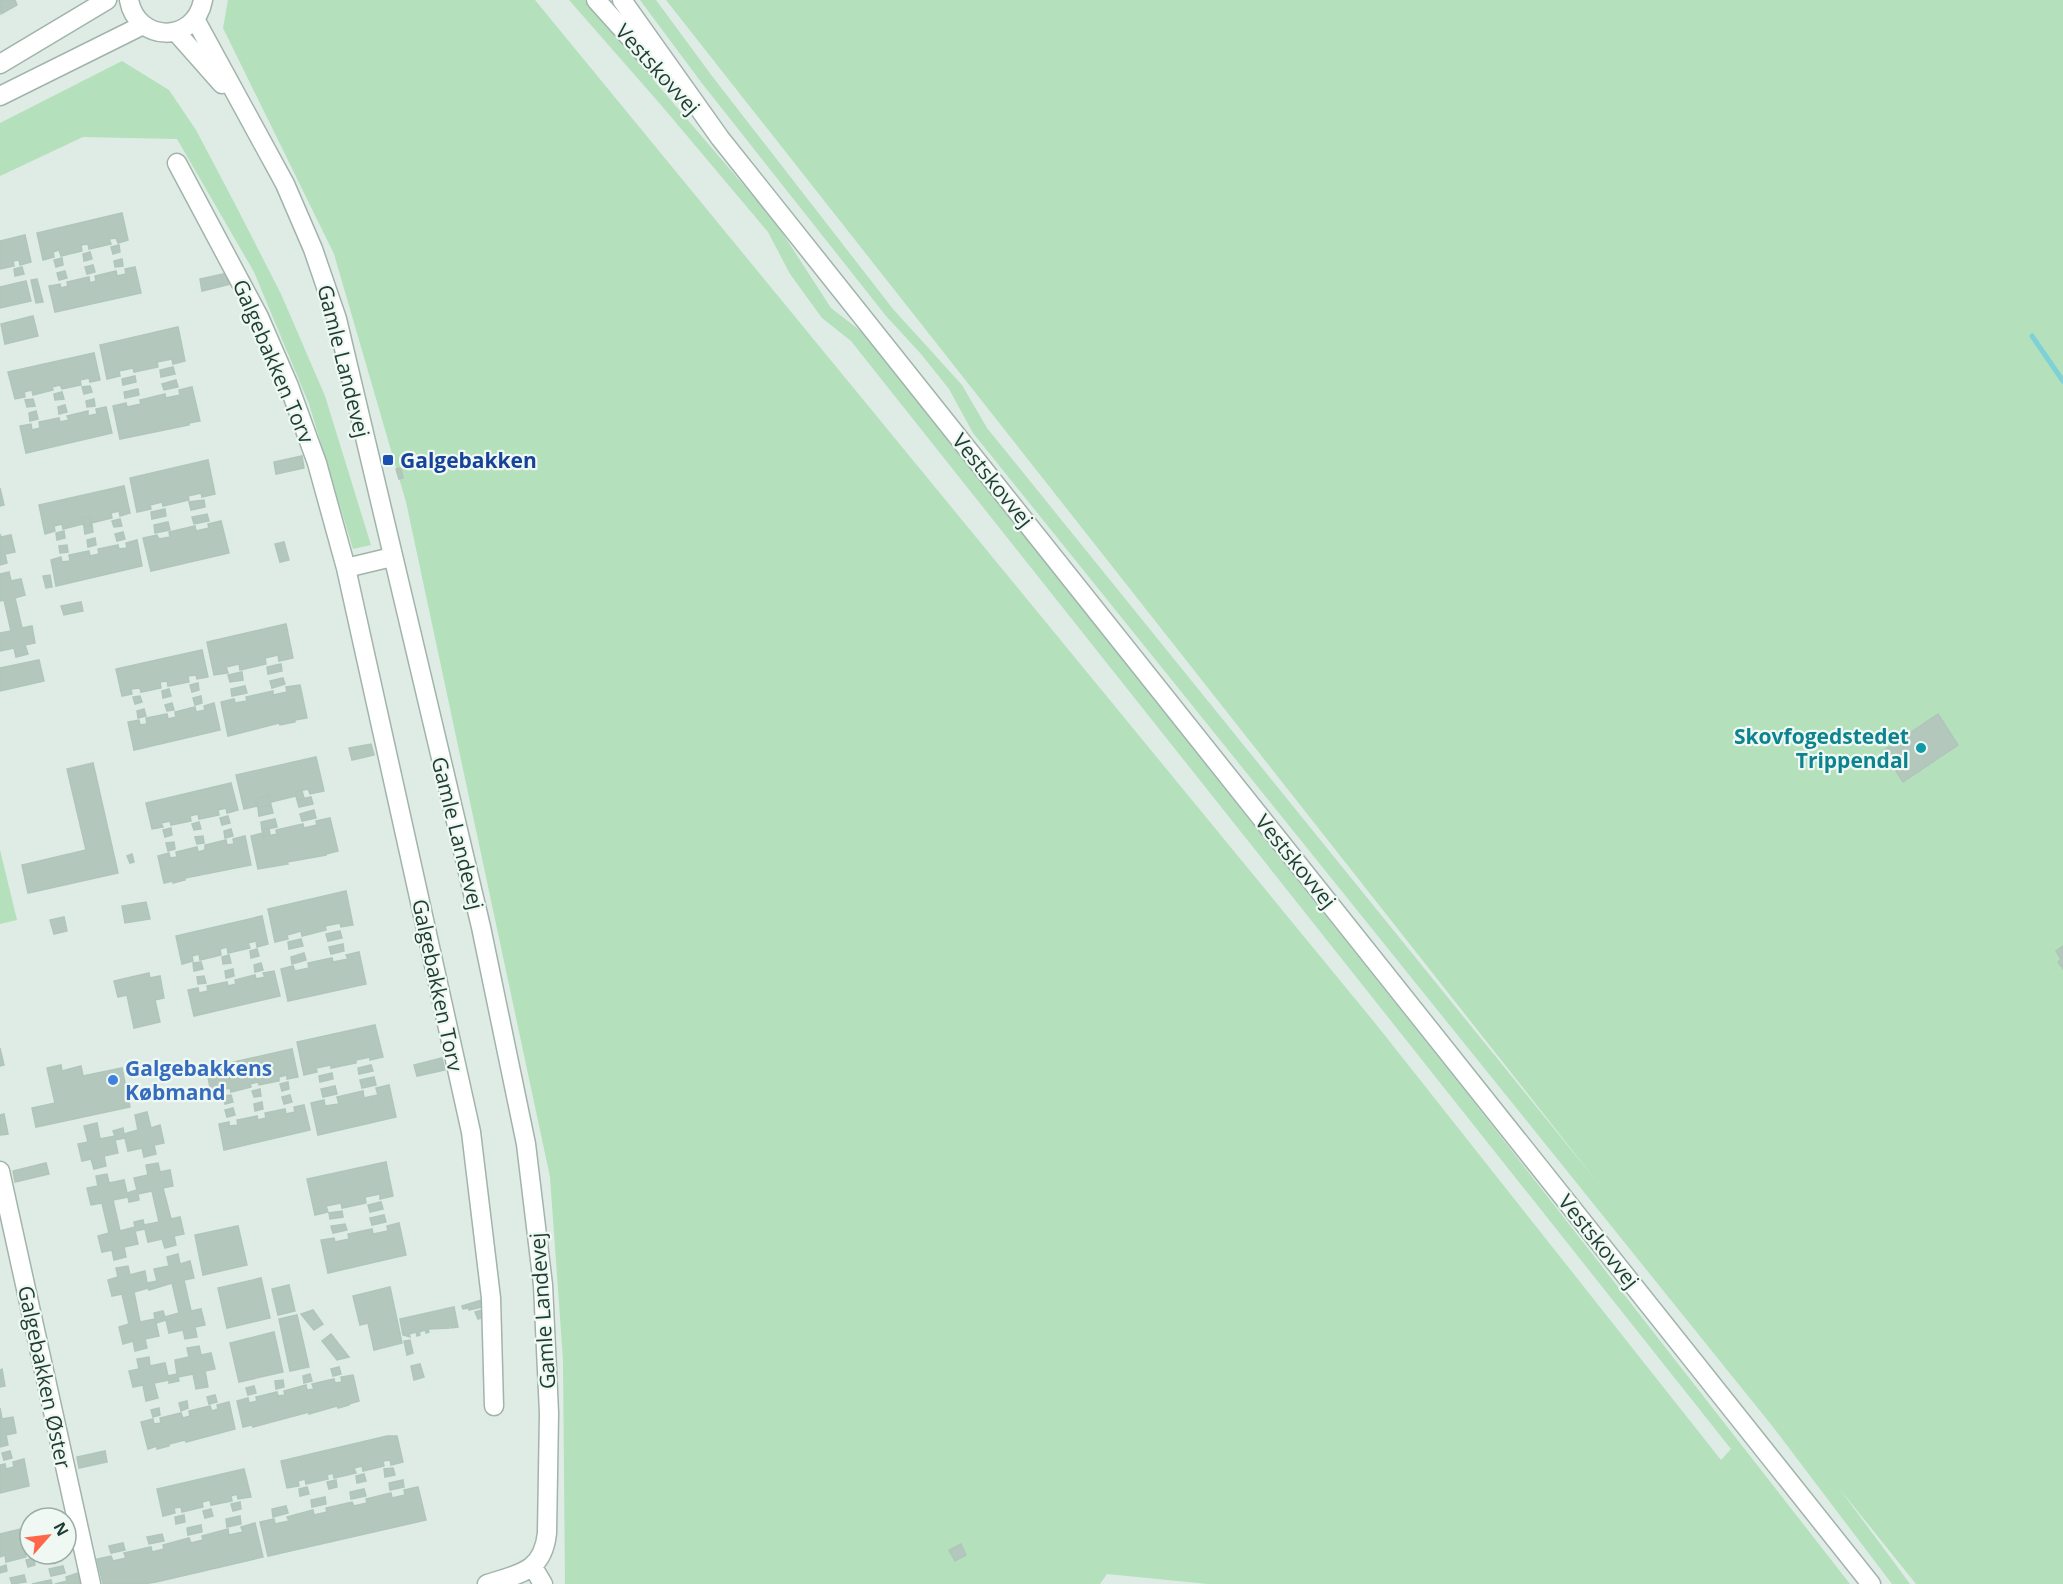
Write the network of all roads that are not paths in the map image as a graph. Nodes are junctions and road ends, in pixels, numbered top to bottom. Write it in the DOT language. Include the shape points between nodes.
graph roads {
  1 [pos="107,0"];
  2 [pos="129,0"];
  3 [pos="203,0"];
  4 [pos="596,0"];
  5 [pos="622,0"];
  6 [pos="195,19"];
  7 [pos="143,25"];
  8 [pos="176,32"];
  9 [pos="0,64"];
  10 [pos="0,96"];
  11 [pos="239,103"];
  12 [pos="720,138"];
  13 [pos="177,163"];
  14 [pos="392,557"];
  15 [pos="346,568"];
  16 [pos="0,1171"];
  17 [pos="494,1406"];
  18 [pos="533,1567"];
  19 [pos="91,1584"];
  20 [pos="487,1584"];
  21 [pos="543,1584"];
  22 [pos="1871,1584"];
  1 -- 9 [label="street"];
  2 -- 7 [label="street"];
  3 -- 6 [label="street"];
  4 -- 12 [label="street, Vestskovvej"];
  5 -- 12 [label="street, Vestskovvej"];
  6 -- 8 [label="street"];
  6 -- 11 [label="street, Gamle Landevej"];
  7 -- 8 [label="street" via="153,31"];
  7 -- 10 [label="street"];
  8 -- 11 [label="street, Gamle Landevej"];
  11 -- 14 [label="street, Gamle Landevej" via="285,184 337,319"];
  12 -- 22 [label="street, Vestskovvej"];
  13 -- 15 [label="street, Galgebakken Torv" via="259,317 293,395 317,463"];
  14 -- 15 [label="street"];
  14 -- 18 [label="street, Gamle Landevej" via="481,927 526,1144 543,1285 549,1413 546,1546"];
  15 -- 17 [label="street, Galgebakken Torv" via="471,1132 490,1298"];
  16 -- 19 [label="street, Galgebakken Øster"];
  18 -- 20 [label="street"];
  18 -- 21 [label="street"];
}
